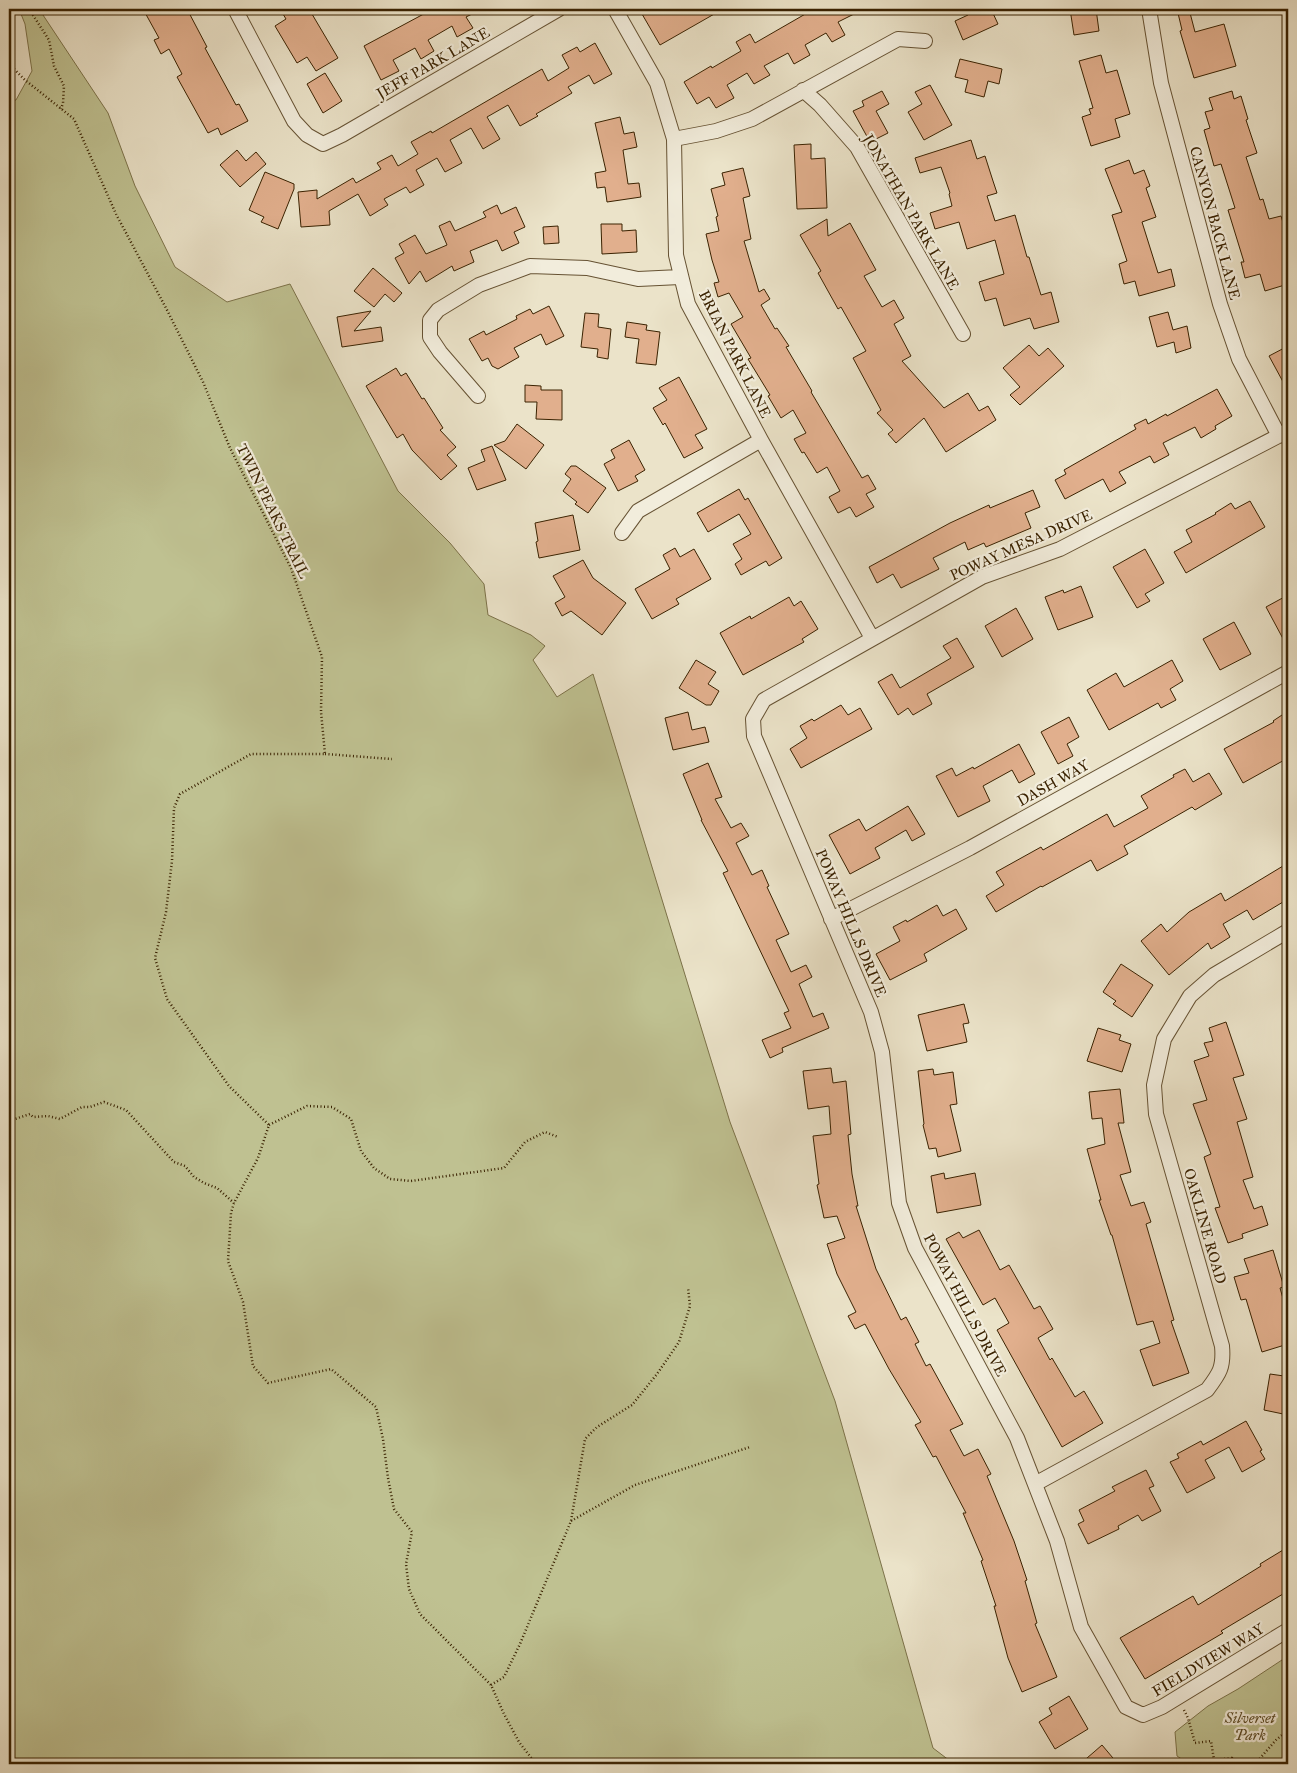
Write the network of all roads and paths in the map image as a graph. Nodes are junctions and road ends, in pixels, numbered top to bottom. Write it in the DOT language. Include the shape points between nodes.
graph roads {
  1 [pos="29,9"];
  2 [pos="235,9"];
  3 [pos="559,9"];
  4 [pos="615,9"];
  5 [pos="1148,9"];
  6 [pos="925,41"];
  7 [pos="9,64"];
  8 [pos="803,90"];
  9 [pos="61,109"];
  10 [pos="674,139"];
  11 [pos="680,277"];
  12 [pos="963,334"];
  13 [pos="478,396"];
  14 [pos="1284,433"];
  15 [pos="761,440"];
  16 [pos="622,533"];
  17 [pos="872,638"];
  18 [pos="1288,672"];
  19 [pos="753,719"];
  20 [pos="325,754"];
  21 [pos="392,760"];
  22 [pos="831,919"];
  23 [pos="1288,932"];
  24 [pos="9,1121"];
  25 [pos="269,1125"];
  26 [pos="558,1137"];
  27 [pos="234,1203"];
  28 [pos="688,1288"];
  29 [pos="750,1447"];
  30 [pos="1036,1484"];
  31 [pos="571,1521"];
  32 [pos="1288,1630"];
  33 [pos="492,1685"];
  34 [pos="1143,1715"];
  35 [pos="1188,1718"];
  36 [pos="1288,1730"];
  37 [pos="536,1764"];
  38 [pos="1233,1764"];
  39 [pos="1255,1764"];
  1 -- 9 [label="path" via="49,40 54,66 64,86"];
  2 -- 3 [label="street, JEFF PARK LANE" via="294,121 307,135 323,144"];
  4 -- 10 [label="street, BRIAN PARK LANE" via="657,83"];
  5 -- 14 [label="street, CANYON BACK LANE" via="1161,83 1220,304 1239,359"];
  6 -- 8 [label="street" via="898,39"];
  7 -- 9 [label="path, TWIN PEAKS TRAIL"];
  8 -- 10 [label="street" via="752,119 716,131"];
  8 -- 12 [label="street, JONATHAN PARK LANE" via="857,147"];
  9 -- 20 [label="path, TWIN PEAKS TRAIL" via="74,119 116,214 172,319 230,448 291,568 322,657 321,712"];
  10 -- 11 [label="street, BRIAN PARK LANE" via="676,255"];
  11 -- 13 [label="street" via="638,279 587,268 530,266 479,285 438,310 430,320 430,337"];
  11 -- 15 [label="street, BRIAN PARK LANE" via="688,304"];
  14 -- 17 [label="street, POWAY MESA DRIVE" via="1060,549 982,576"];
  15 -- 16 [label="street" via="638,511"];
  15 -- 17 [label="street, BRIAN PARK LANE"];
  17 -- 19 [label="street, POWAY MESA DRIVE" via="764,700"];
  18 -- 22 [label="street, DASH WAY" via="970,848"];
  19 -- 22 [label="street, POWAY HILLS DRIVE" via="754,736"];
  20 -- 21 [label="path"];
  20 -- 25 [label="path" via="252,754 180,794 174,808 166,912 155,958 167,999 229,1086"];
  22 -- 30 [label="street, POWAY HILLS DRIVE" via="871,1012 882,1052 899,1203 915,1248 1017,1438"];
  23 -- 30 [label="street, OAKLINE ROAD" via="1214,975 1190,996 1164,1039 1154,1085 1156,1114 1222,1346 1224,1360 1220,1374 1206,1390"];
  24 -- 27 [label="path" via="30,1114 60,1119 82,1107 104,1102 126,1110 174,1162 185,1166 194,1177 217,1188"];
  25 -- 26 [label="path" via="307,1106 332,1107 351,1119 361,1151 374,1168 390,1179 411,1181 504,1168 525,1142 545,1132"];
  25 -- 27 [label="path" via="258,1158"];
  27 -- 33 [label="path" via="228,1261 243,1302 253,1366 268,1384 331,1369 376,1408 394,1509 412,1532 406,1564 409,1589 420,1614"];
  28 -- 31 [label="path" via="690,1306 679,1342 632,1405 597,1427 585,1439"];
  29 -- 31 [label="path" via="635,1485"];
  30 -- 34 [label="street, POWAY HILLS DRIVE" via="1057,1541 1081,1627 1126,1706"];
  31 -- 33 [label="path" via="520,1644 504,1677"];
  32 -- 34 [label="street, FIELDVIEW WAY" via="1162,1707"];
  33 -- 37 [label="path" via="519,1742"];
  35 -- 38 [label="path" via="1195,1744 1211,1741 1214,1760 1232,1758"];
  36 -- 39 [label="path"];
}
